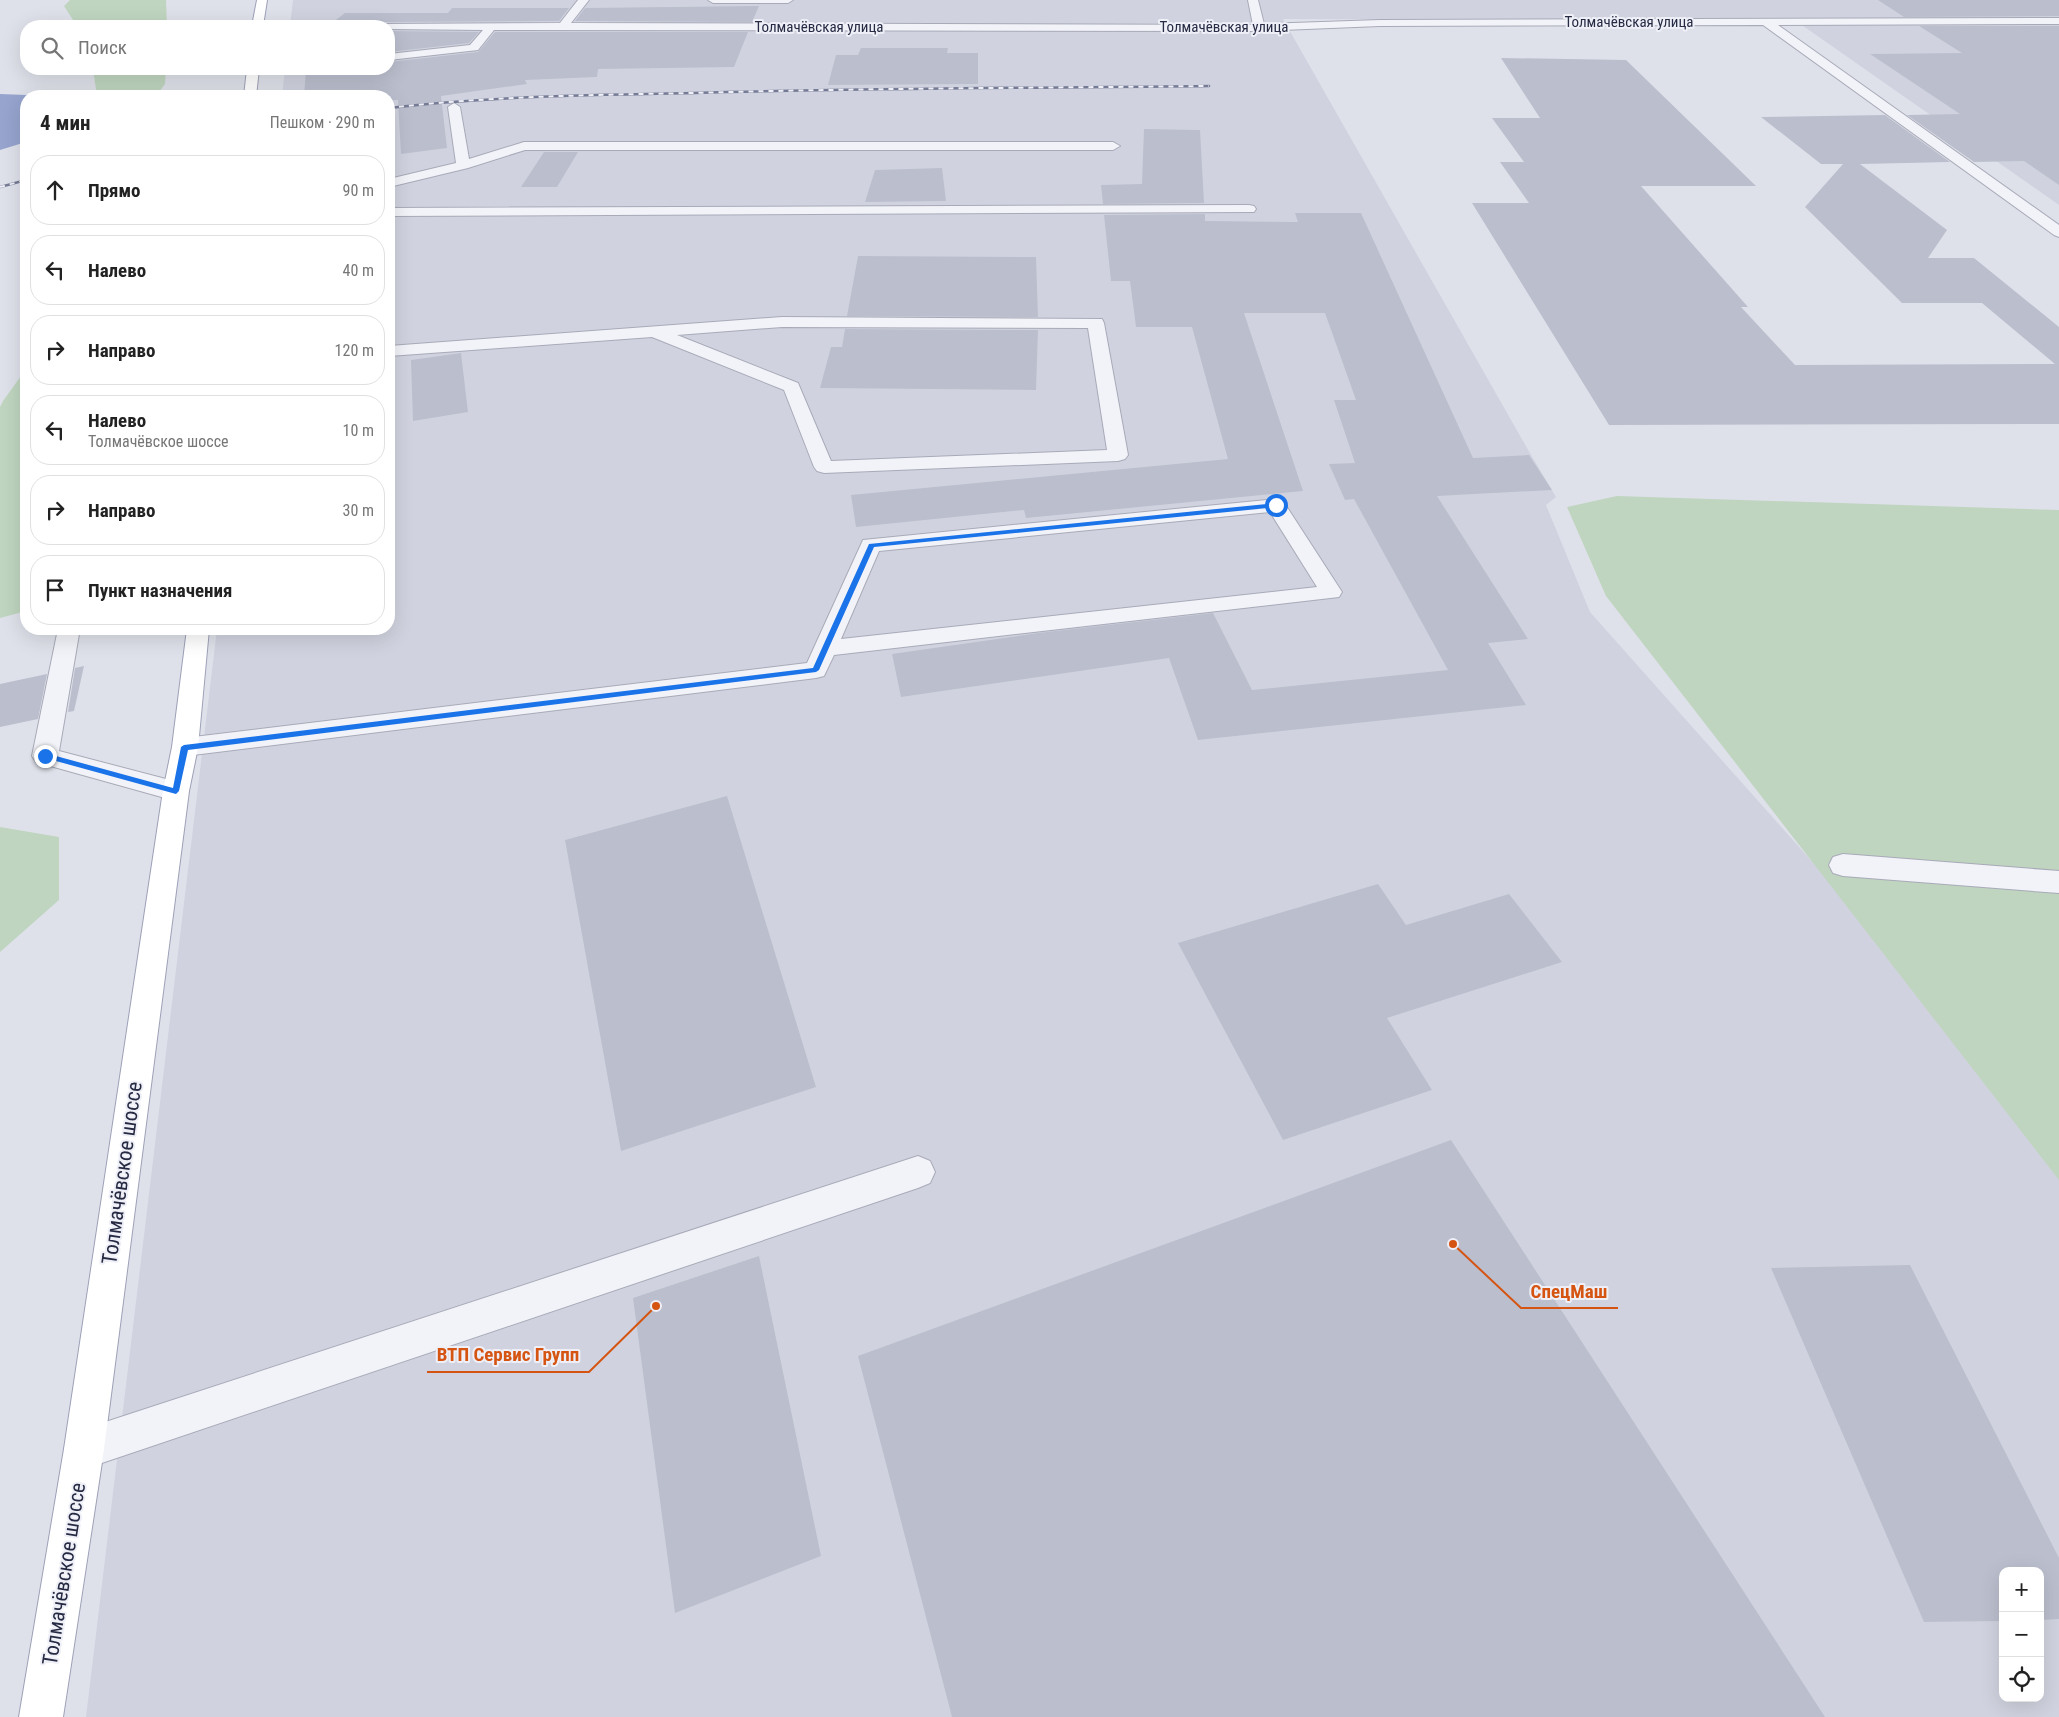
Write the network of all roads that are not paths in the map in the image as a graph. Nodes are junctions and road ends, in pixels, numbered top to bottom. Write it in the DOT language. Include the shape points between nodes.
graph roads {
  1 [pos="262,0"];
  2 [pos="584,0"];
  3 [pos="713,0"];
  4 [pos="788,0"];
  5 [pos="1253,0"];
  6 [pos="259,20"];
  7 [pos="2059,21"];
  8 [pos="1766,22"];
  9 [pos="395,26"];
  10 [pos="491,26"];
  11 [pos="562,26"];
  12 [pos="1259,28"];
  13 [pos="395,56"];
  14 [pos="252,75"];
  15 [pos="251,90"];
  16 [pos="454,107"];
  17 [pos="1113,146"];
  18 [pos="463,165"];
  19 [pos="395,182"];
  20 [pos="1249,209"];
  21 [pos="395,212"];
  22 [pos="2059,232"];
  23 [pos="656,332"];
  24 [pos="395,351"];
  25 [pos="67,635"];
  26 [pos="197,635"];
  27 [pos="826,648"];
  28 [pos="184,747"];
  29 [pos="176,791"];
  30 [pos="1843,865"];
  31 [pos="2059,882"];
  32 [pos="918,1172"];
  33 [pos="84,1448"];
  34 [pos="41,1717"];
  1 -- 6 [label="main road"];
  2 -- 11 [label="street"];
  3 -- 4 [label="street"];
  5 -- 12 [label="street"];
  7 -- 8 [label="street, Толмачёвская улица"];
  8 -- 12 [label="street, Толмачёвская улица" via="1380,23"];
  8 -- 22 [label="street"];
  9 -- 10 [label="street, Толмачёвская улица"];
  10 -- 11 [label="street, Толмачёвская улица"];
  10 -- 13 [label="street" via="474,48"];
  11 -- 12 [label="street, Толмачёвская улица"];
  14 -- 15 [label="main road"];
  16 -- 18 [label="street"];
  17 -- 18 [label="street" via="524,146"];
  18 -- 19 [label="street"];
  20 -- 21 [label="street"];
  23 -- 23 [label="street" via="782,322 1096,323 1118,455 824,467 792,387"];
  23 -- 24 [label="street"];
  25 -- 29 [label="street" via="45,756"];
  26 -- 28 [label="main road, Толмачёвское шоссе"];
  27 -- 27 [label="street" via="871,545 1276,505 1331,592"];
  27 -- 28 [label="street" via="816,670"];
  28 -- 29 [label="main road, Толмачёвское шоссе"];
  29 -- 33 [label="main road, Толмачёвское шоссе"];
  30 -- 31 [label="street"];
  32 -- 33 [label="street"];
  33 -- 34 [label="main road, Толмачёвское шоссе"];
}
